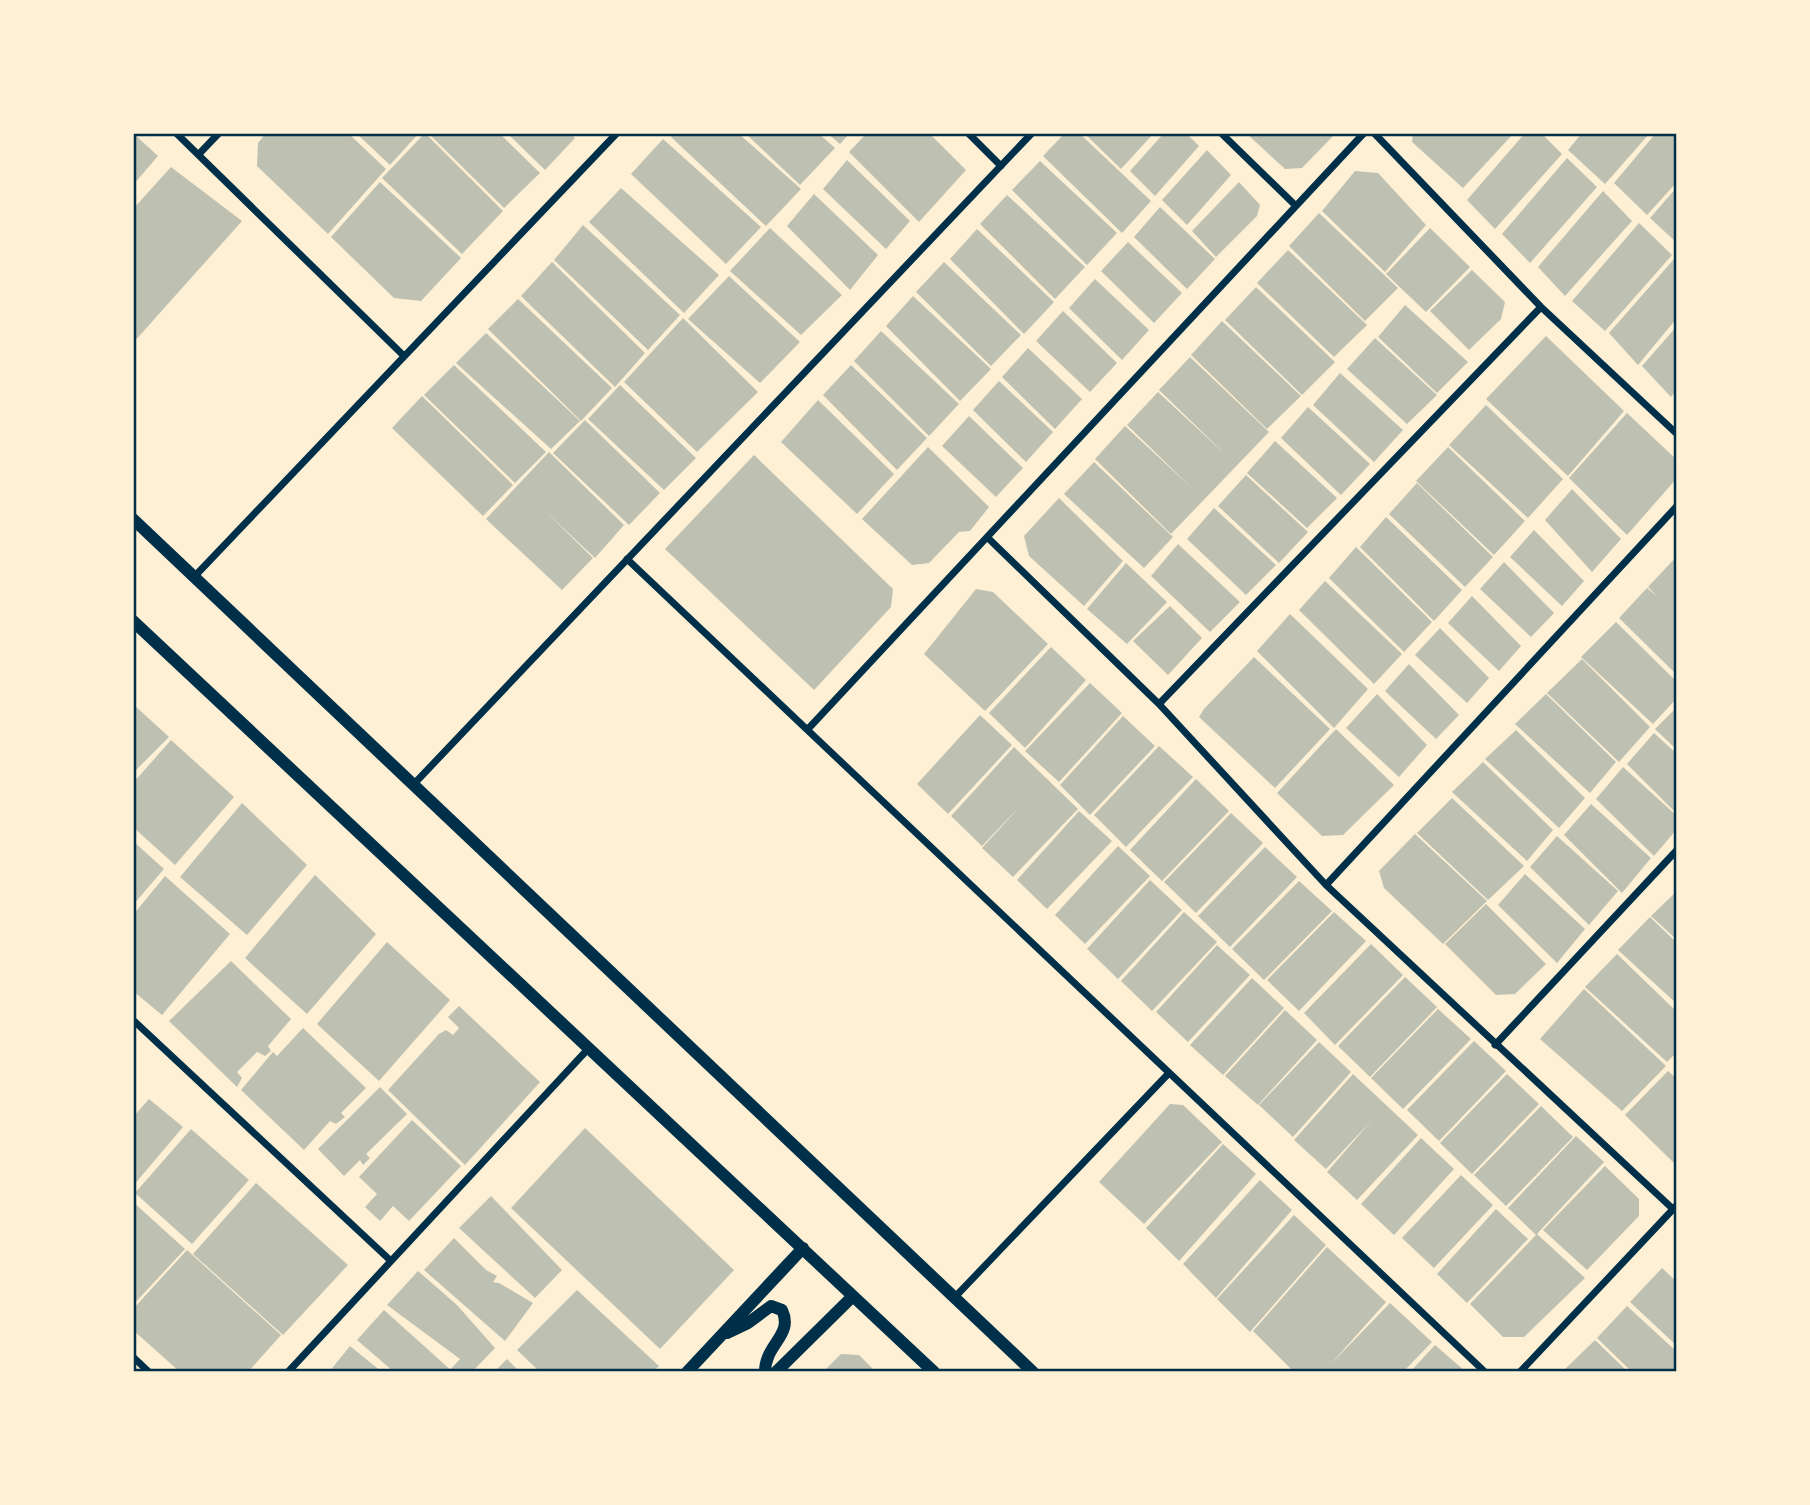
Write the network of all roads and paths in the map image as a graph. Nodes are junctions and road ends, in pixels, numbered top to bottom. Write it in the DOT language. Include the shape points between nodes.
graph roads {
  1 [pos="176,133"];
  2 [pos="219,133"];
  3 [pos="617,133"];
  4 [pos="968,133"];
  5 [pos="1032,133"];
  6 [pos="1221,133"];
  7 [pos="1364,133"];
  8 [pos="1374,133"];
  9 [pos="199,154"];
  10 [pos="1001,166"];
  11 [pos="1295,205"];
  12 [pos="1541,307"];
  13 [pos="403,355"];
  14 [pos="1677,434"];
  15 [pos="1677,506"];
  16 [pos="133,519"];
  17 [pos="988,538"];
  18 [pos="627,559"];
  19 [pos="194,577"];
  20 [pos="133,621"];
  21 [pos="1159,704"];
  22 [pos="808,729"];
  23 [pos="414,785"];
  24 [pos="1677,850"];
  25 [pos="1326,885"];
  26 [pos="133,1020"];
  27 [pos="1495,1045"];
  28 [pos="588,1049"];
  29 [pos="1169,1073"];
  30 [pos="1675,1207"];
  31 [pos="803,1248"];
  32 [pos="391,1261"];
  33 [pos="853,1296"];
  34 [pos="955,1297"];
  35 [pos="721,1336"];
  36 [pos="133,1357"];
  37 [pos="149,1372"];
  38 [pos="288,1372"];
  39 [pos="687,1372"];
  40 [pos="765,1372"];
  41 [pos="776,1372"];
  42 [pos="934,1372"];
  43 [pos="1033,1372"];
  44 [pos="1485,1372"];
  45 [pos="1520,1372"];
  1 -- 9 [label="street"];
  2 -- 9 [label="street"];
  3 -- 13 [label="street"];
  4 -- 10 [label="street"];
  5 -- 10 [label="street"];
  6 -- 11 [label="street"];
  7 -- 11 [label="street"];
  8 -- 12 [label="street"];
  9 -- 13 [label="street"];
  10 -- 18 [label="street"];
  11 -- 17 [label="street"];
  12 -- 14 [label="street"];
  12 -- 21 [label="street"];
  13 -- 19 [label="street"];
  15 -- 25 [label="street"];
  16 -- 19 [label="street"];
  17 -- 21 [label="street"];
  17 -- 22 [label="street"];
  18 -- 22 [label="street"];
  18 -- 23 [label="street"];
  19 -- 23 [label="street"];
  20 -- 28 [label="street"];
  21 -- 25 [label="street"];
  22 -- 29 [label="street"];
  23 -- 34 [label="street"];
  24 -- 27 [label="street"];
  25 -- 27 [label="street"];
  26 -- 32 [label="street"];
  27 -- 30 [label="street"];
  28 -- 31 [label="street"];
  28 -- 32 [label="street"];
  29 -- 34 [label="street"];
  29 -- 44 [label="street"];
  30 -- 45 [label="street"];
  31 -- 33 [label="street"];
  31 -- 35 [label="street"];
  32 -- 38 [label="street"];
  33 -- 41 [label="street"];
  33 -- 42 [label="street"];
  34 -- 43 [label="street"];
  35 -- 39 [label="street"];
  35 -- 40 [label="street" via="771,1307 782,1310 785,1331 776,1340"];
  36 -- 37 [label="street"];
}
